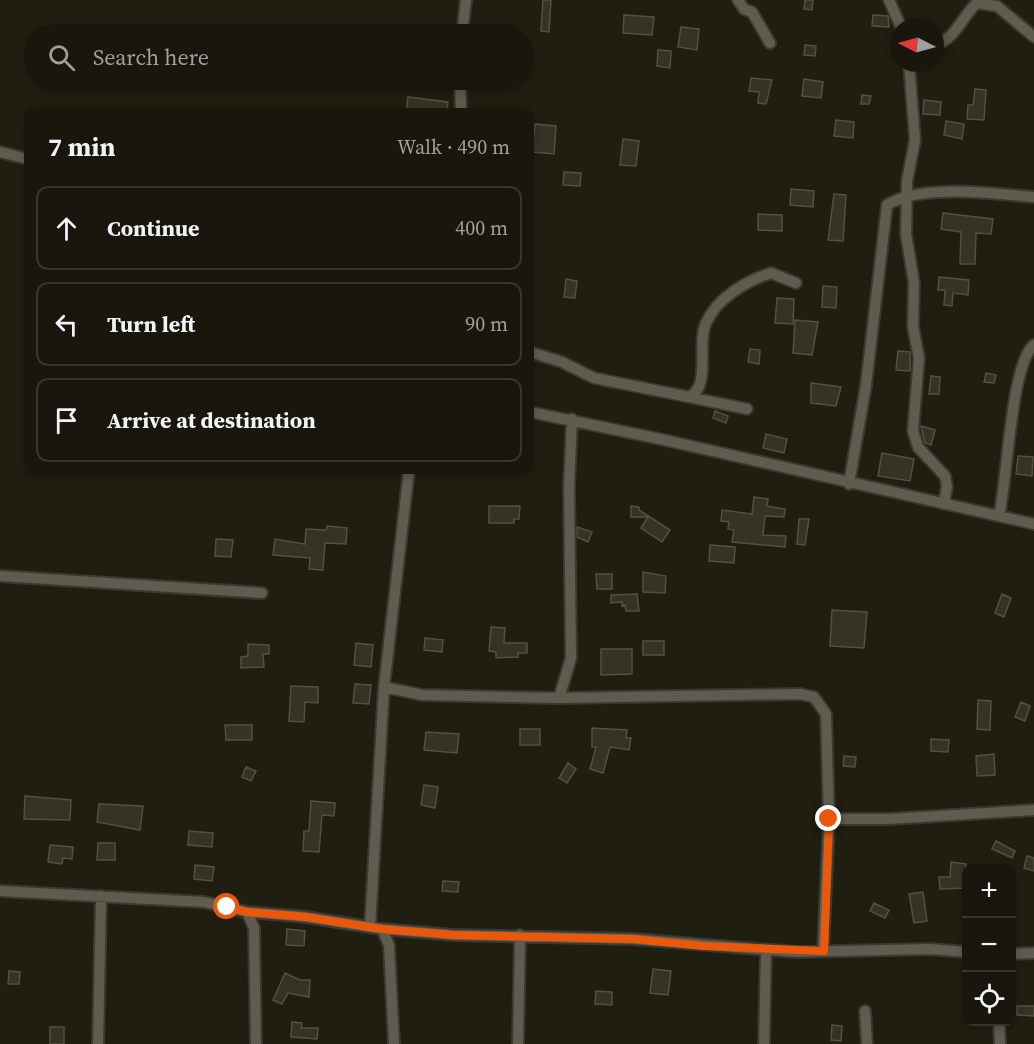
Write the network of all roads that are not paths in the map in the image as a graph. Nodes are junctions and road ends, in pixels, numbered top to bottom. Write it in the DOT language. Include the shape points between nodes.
graph roads {
  1 [pos="466,0"];
  2 [pos="738,0"];
  3 [pos="889,0"];
  4 [pos="977,1"];
  5 [pos="897,18"];
  6 [pos="463,24"];
  7 [pos="1034,37"];
  8 [pos="944,40"];
  9 [pos="770,43"];
  10 [pos="910,72"];
  11 [pos="460,90"];
  12 [pos="461,108"];
  13 [pos="0,152"];
  14 [pos="24,158"];
  15 [pos="1034,197"];
  16 [pos="906,198"];
  17 [pos="796,283"];
  18 [pos="1034,345"];
  19 [pos="534,353"];
  20 [pos="689,397"];
  21 [pos="747,409"];
  22 [pos="534,413"];
  23 [pos="572,419"];
  24 [pos="409,474"];
  25 [pos="849,484"];
  26 [pos="944,504"];
  27 [pos="999,516"];
  28 [pos="1034,525"];
  29 [pos="0,576"];
  30 [pos="262,593"];
  31 [pos="384,687"];
  32 [pos="559,698"];
  33 [pos="1034,810"];
  34 [pos="829,819"];
  35 [pos="0,891"];
  36 [pos="101,896"];
  37 [pos="247,912"];
  38 [pos="376,928"];
  39 [pos="520,935"];
  40 [pos="766,950"];
  41 [pos="824,951"];
  42 [pos="962,952"];
  43 [pos="1034,953"];
  44 [pos="1016,954"];
  45 [pos="865,1011"];
  46 [pos="999,1026"];
  47 [pos="98,1044"];
  48 [pos="256,1044"];
  49 [pos="394,1044"];
  50 [pos="518,1044"];
  51 [pos="764,1044"];
  52 [pos="867,1044"];
  53 [pos="1000,1044"];
  1 -- 6 [label="street"];
  2 -- 9 [label="street" via="752,12"];
  3 -- 5 [label="street"];
  4 -- 7 [label="street" via="997,6"];
  4 -- 8 [label="street"];
  10 -- 16 [label="street" via="915,140"];
  11 -- 12 [label="street"];
  13 -- 14 [label="street"];
  15 -- 16 [label="street" via="986,191"];
  16 -- 25 [label="street" via="894,200 885,212 866,385"];
  16 -- 26 [label="street" via="906,234 914,283 913,327 919,357 914,441 945,476"];
  17 -- 20 [label="street" via="771,273 734,291 718,306 705,324 700,387"];
  18 -- 27 [label="street" via="1027,353 1018,385"];
  19 -- 20 [label="street" via="594,378"];
  20 -- 21 [label="street"];
  22 -- 23 [label="street"];
  23 -- 25 [label="street"];
  23 -- 32 [label="street" via="571,658"];
  24 -- 31 [label="street"];
  25 -- 26 [label="street"];
  26 -- 27 [label="street"];
  27 -- 28 [label="street"];
  29 -- 30 [label="street"];
  31 -- 32 [label="street" via="423,695"];
  31 -- 38 [label="street"];
  32 -- 34 [label="street" via="800,694 814,697 826,714"];
  33 -- 34 [label="street"];
  34 -- 41 [label="street"];
  35 -- 36 [label="street"];
  36 -- 37 [label="street" via="204,902"];
  36 -- 47 [label="street"];
  37 -- 38 [label="street"];
  37 -- 48 [label="street" via="254,928"];
  38 -- 39 [label="street" via="454,935"];
  38 -- 49 [label="street" via="389,945"];
  39 -- 40 [label="street"];
  39 -- 50 [label="street"];
  40 -- 41 [label="street"];
  40 -- 51 [label="street"];
  41 -- 42 [label="street"];
  43 -- 44 [label="street"];
  45 -- 52 [label="street"];
  46 -- 53 [label="street"];
}
